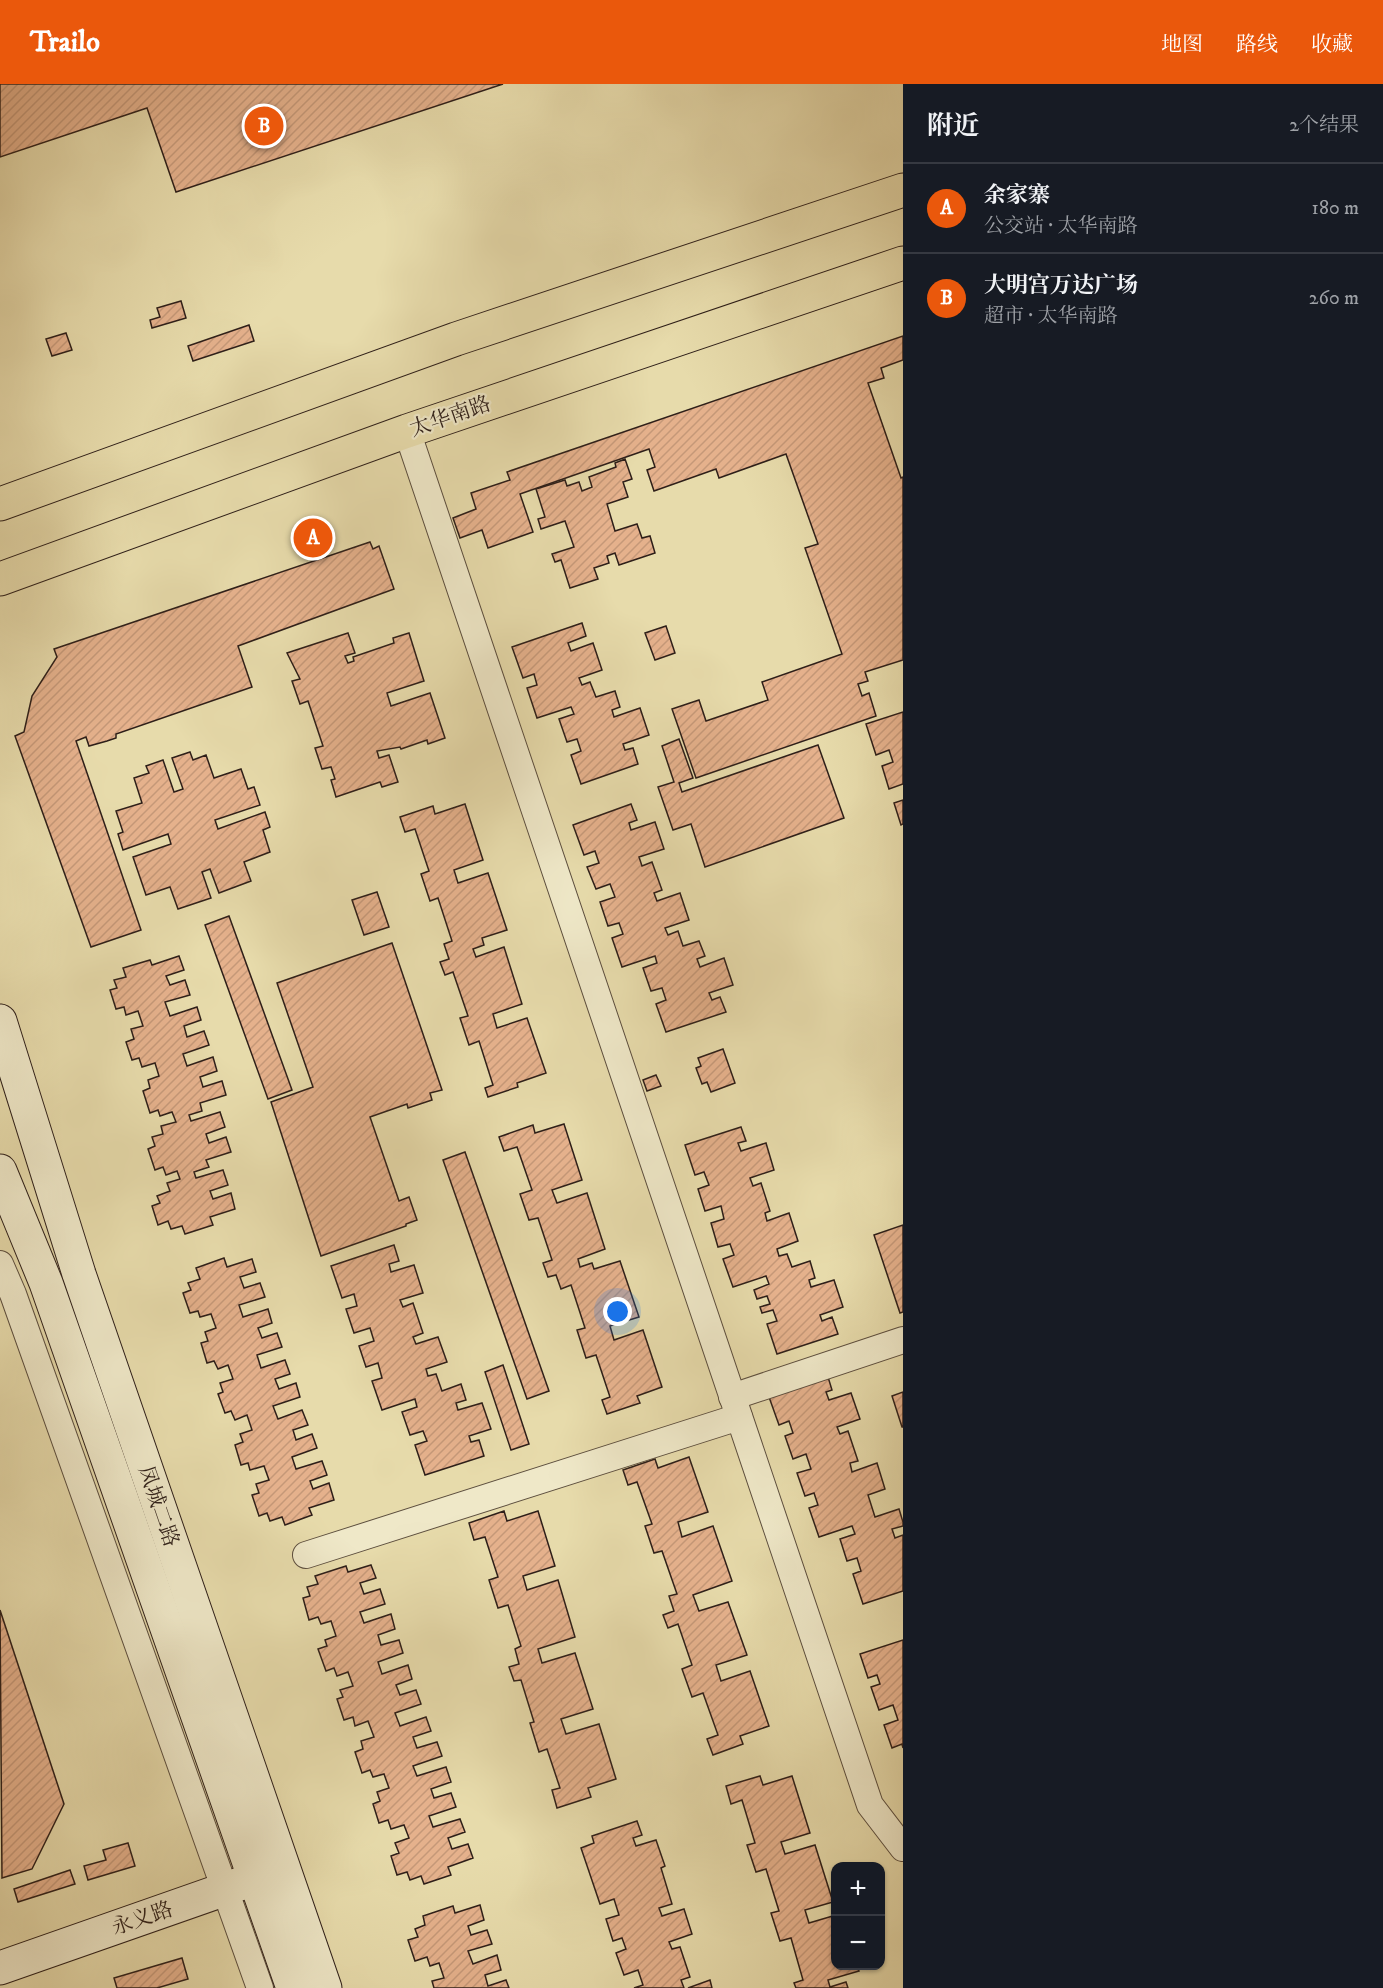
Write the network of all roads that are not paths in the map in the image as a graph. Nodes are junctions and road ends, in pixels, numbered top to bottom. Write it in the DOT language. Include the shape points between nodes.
graph roads {
  1 [pos="903,190"];
  2 [pos="903,262"];
  3 [pos="407,431"];
  4 [pos="0,504"];
  5 [pos="0,579"];
  6 [pos="0,1021"];
  7 [pos="0,1172"];
  8 [pos="0,1264"];
  9 [pos="903,1340"];
  10 [pos="736,1407"];
  11 [pos="306,1555"];
  12 [pos="903,1848"];
  13 [pos="256,1879"];
  14 [pos="0,1968"];
  15 [pos="260,1988"];
  16 [pos="293,1988"];
  17 [pos="325,1988"];
  1 -- 4 [label="main road" via="456,339"];
  2 -- 3 [label="main road, 太华南路"];
  3 -- 5 [label="main road, 太华南路"];
  3 -- 10 [label="street"];
  6 -- 13 [label="main road, 凤城二路" via="79,1274"];
  7 -- 13 [label="main road, 凤城二路" via="46,1283"];
  8 -- 13 [label="street"];
  9 -- 10 [label="street"];
  10 -- 11 [label="street"];
  10 -- 12 [label="street" via="870,1805"];
  13 -- 14 [label="main road, 永义路"];
  13 -- 15 [label="street"];
  13 -- 16 [label="main road, 凤城二路"];
  13 -- 17 [label="main road, 凤城二路"];
}
